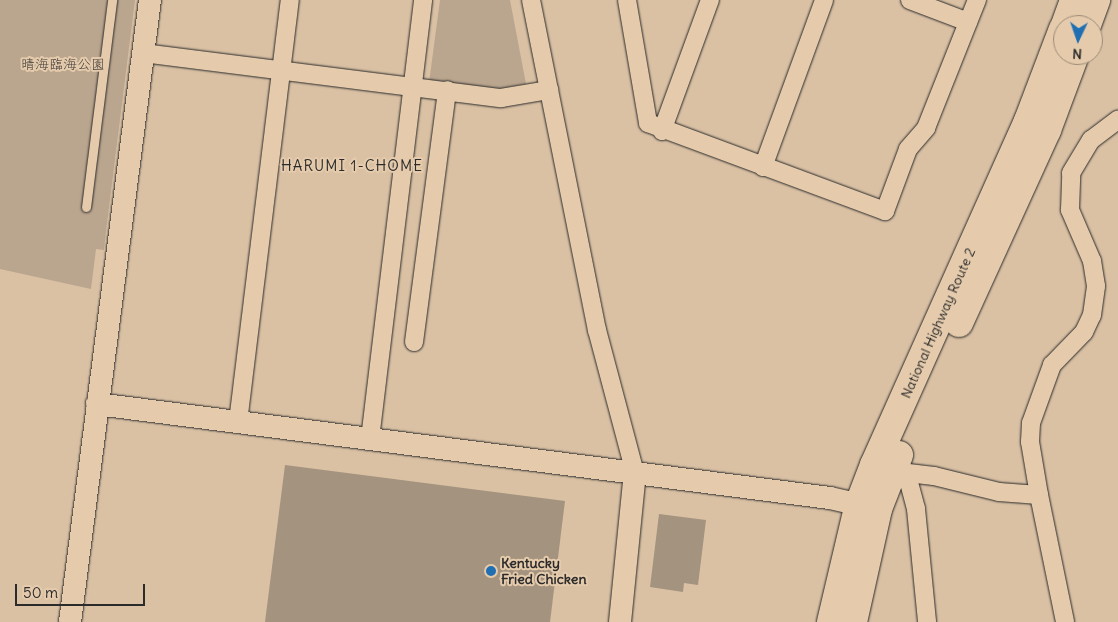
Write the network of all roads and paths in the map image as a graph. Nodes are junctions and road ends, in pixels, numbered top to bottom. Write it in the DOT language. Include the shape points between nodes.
graph roads {
  1 [pos="112,0"];
  2 [pos="150,0"];
  3 [pos="290,0"];
  4 [pos="423,0"];
  5 [pos="531,0"];
  6 [pos="627,0"];
  7 [pos="710,0"];
  8 [pos="824,0"];
  9 [pos="910,0"];
  10 [pos="976,0"];
  11 [pos="1074,0"];
  12 [pos="1096,0"];
  13 [pos="1069,15"];
  14 [pos="1091,15"];
  15 [pos="968,22"];
  16 [pos="143,53"];
  17 [pos="1053,55"];
  18 [pos="1071,65"];
  19 [pos="281,70"];
  20 [pos="412,85"];
  21 [pos="447,90"];
  22 [pos="549,90"];
  23 [pos="1118,120"];
  24 [pos="662,131"];
  25 [pos="763,167"];
  26 [pos="86,207"];
  27 [pos="414,342"];
  28 [pos="97,404"];
  29 [pos="238,422"];
  30 [pos="370,439"];
  31 [pos="890,471"];
  32 [pos="635,473"];
  33 [pos="1039,495"];
  34 [pos="868,507"];
  35 [pos="70,622"];
  36 [pos="620,622"];
  37 [pos="831,622"];
  38 [pos="853,622"];
  39 [pos="927,622"];
  40 [pos="1065,622"];
  1 -- 26 [label="lane"];
  2 -- 16 [label="street"];
  3 -- 19 [label="street"];
  4 -- 20 [label="street"];
  5 -- 22 [label="street"];
  6 -- 24 [label="street" via="648,123"];
  7 -- 24 [label="street"];
  8 -- 25 [label="street"];
  9 -- 15 [label="street"];
  10 -- 15 [label="street"];
  11 -- 13 [label="highway"];
  12 -- 14 [label="highway"];
  15 -- 25 [label="street" via="926,128 908,149 885,211"];
  16 -- 19 [label="street"];
  16 -- 28 [label="street"];
  17 -- 31 [label="highway, National Highway Route 2"];
  18 -- 31 [label="highway, National Highway Route 2" via="1000,238"];
  19 -- 20 [label="street"];
  19 -- 29 [label="street"];
  20 -- 21 [label="street"];
  20 -- 30 [label="street"];
  21 -- 22 [label="street" via="500,98"];
  21 -- 27 [label="street"];
  22 -- 32 [label="street" via="597,330"];
  23 -- 33 [label="street" via="1090,140 1071,172 1070,210 1092,260 1096,286 1092,315 1084,332 1052,365 1031,423 1030,442"];
  24 -- 25 [label="street"];
  28 -- 29 [label="street"];
  28 -- 35 [label="street"];
  29 -- 30 [label="street"];
  30 -- 32 [label="street"];
  31 -- 33 [label="street" via="934,476 974,488"];
  31 -- 34 [label="highway, National Highway Route 2"];
  31 -- 39 [label="street" via="916,509"];
  32 -- 34 [label="street"];
  32 -- 36 [label="street"];
  33 -- 40 [label="street"];
  34 -- 37 [label="highway, National Highway Route 2"];
  34 -- 38 [label="highway, National Highway Route 2"];
}
